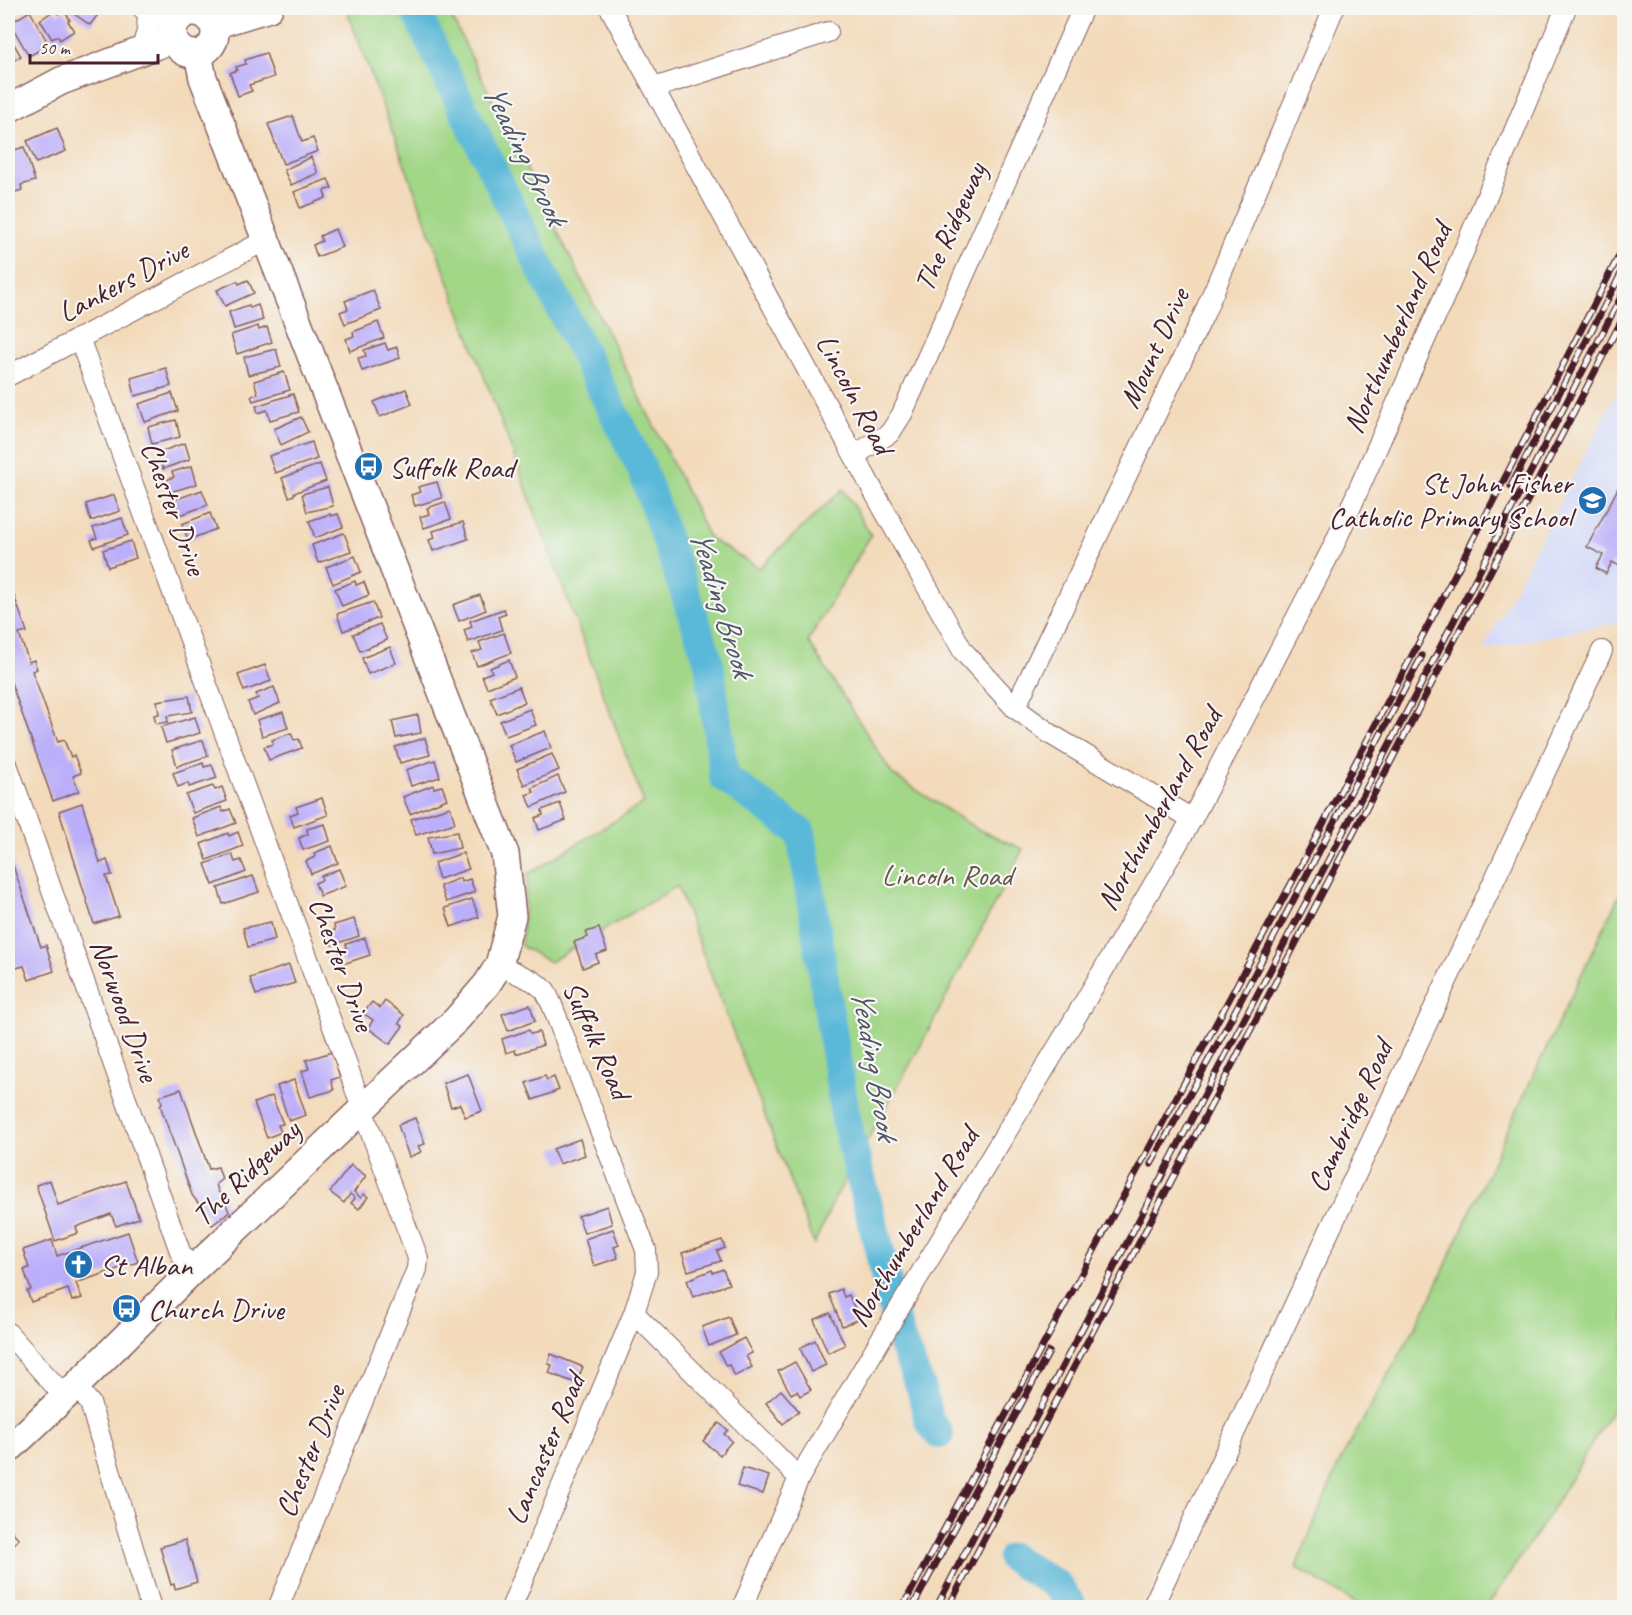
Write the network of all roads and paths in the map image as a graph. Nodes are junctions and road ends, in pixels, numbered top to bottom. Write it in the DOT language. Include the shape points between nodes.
graph roads {
  1 [pos="610,8"];
  2 [pos="1083,8"];
  3 [pos="1334,8"];
  4 [pos="1566,8"];
  5 [pos="259,9"];
  6 [pos="145,10"];
  7 [pos="209,16"];
  8 [pos="828,32"];
  9 [pos="173,34"];
  10 [pos="141,51"];
  11 [pos="198,54"];
  12 [pos="654,88"];
  13 [pos="8,109"];
  14 [pos="267,240"];
  15 [pos="79,338"];
  16 [pos="8,376"];
  17 [pos="855,455"];
  18 [pos="1602,651"];
  19 [pos="1015,708"];
  20 [pos="8,767"];
  21 [pos="1192,819"];
  22 [pos="499,965"];
  23 [pos="362,1108"];
  24 [pos="194,1269"];
  25 [pos="634,1313"];
  26 [pos="8,1333"];
  27 [pos="71,1391"];
  28 [pos="8,1450"];
  29 [pos="799,1478"];
  30 [pos="151,1608"];
  31 [pos="278,1608"];
  32 [pos="511,1608"];
  33 [pos="742,1608"];
  34 [pos="1152,1608"];
  1 -- 12 [label="street, Lincoln Road"];
  2 -- 17 [label="street, The Ridgeway" via="902,414 890,433"];
  3 -- 19 [label="street, Mount Drive" via="1204,314"];
  4 -- 21 [label="street, Northumberland Road" via="1333,547"];
  5 -- 7 [label="street"];
  6 -- 9 [label="street"];
  6 -- 10 [label="street" via="147,32"];
  7 -- 9 [label="street" via="192,12 182,15 176,20"];
  7 -- 11 [label="street" via="216,34 214,43"];
  8 -- 12 [label="street"];
  9 -- 10 [label="street"];
  9 -- 11 [label="street" via="183,51"];
  10 -- 13 [label="street" via="61,81"];
  11 -- 14 [label="street" via="203,78"];
  12 -- 17 [label="street, Lincoln Road"];
  14 -- 15 [label="street, Lankers Drive"];
  14 -- 22 [label="street" via="505,854 512,916"];
  15 -- 16 [label="street, Lankers Drive"];
  15 -- 23 [label="street, Chester Drive"];
  17 -- 19 [label="street, Lincoln Road" via="963,651"];
  18 -- 34 [label="street, Cambridge Road"];
  19 -- 21 [label="street, Lincoln Road" via="1052,735"];
  20 -- 24 [label="street, Norwood Drive" via="181,1254"];
  21 -- 29 [label="street, Northumberland Road"];
  22 -- 23 [label="street, The Ridgeway" via="457,1018"];
  22 -- 25 [label="street, Suffolk Road" via="545,990 557,1016 646,1250 647,1272"];
  23 -- 24 [label="street, The Ridgeway"];
  23 -- 31 [label="street, Chester Drive" via="418,1258 417,1269"];
  24 -- 27 [label="street, The Ridgeway"];
  25 -- 29 [label="street"];
  25 -- 32 [label="street, Lancaster Road"];
  26 -- 27 [label="street"];
  27 -- 28 [label="street, The Ridgeway"];
  27 -- 30 [label="street" via="90,1403"];
  29 -- 33 [label="street, Northumberland Road"];
}
